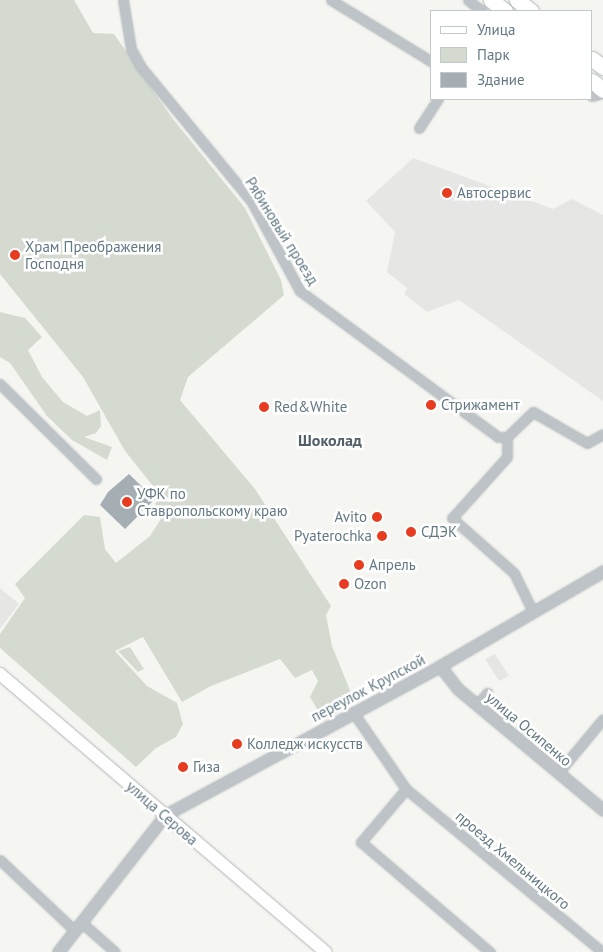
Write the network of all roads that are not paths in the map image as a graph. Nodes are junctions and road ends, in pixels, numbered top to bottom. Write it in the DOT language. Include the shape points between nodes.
graph roads {
  1 [pos="123,0"];
  2 [pos="331,0"];
  3 [pos="468,0"];
  4 [pos="491,0"];
  5 [pos="517,0"];
  6 [pos="481,10"];
  7 [pos="504,10"];
  8 [pos="530,10"];
  9 [pos="593,59"];
  10 [pos="430,61"];
  11 [pos="603,67"];
  12 [pos="593,82"];
  13 [pos="603,92"];
  14 [pos="437,100"];
  15 [pos="419,128"];
  16 [pos="0,384"];
  17 [pos="603,434"];
  18 [pos="507,437"];
  19 [pos="96,479"];
  20 [pos="603,571"];
  21 [pos="533,612"];
  22 [pos="440,666"];
  23 [pos="0,674"];
  24 [pos="487,693"];
  25 [pos="477,705"];
  26 [pos="353,712"];
  27 [pos="603,719"];
  28 [pos="558,773"];
  29 [pos="406,789"];
  30 [pos="603,810"];
  31 [pos="165,815"];
  32 [pos="0,860"];
  33 [pos="78,926"];
  34 [pos="58,952"];
  35 [pos="115,952"];
  36 [pos="325,952"];
  37 [pos="490,952"];
  38 [pos="602,952"];
  1 -- 18 [label="street, Рябиновый проезд" via="131,49 142,67 252,202 300,291 488,432"];
  2 -- 10 [label="street"];
  3 -- 6 [label="street"];
  4 -- 7 [label="main road"];
  5 -- 8 [label="main road"];
  9 -- 11 [label="main road"];
  12 -- 13 [label="main road"];
  14 -- 15 [label="street"];
  16 -- 19 [label="street"];
  17 -- 18 [label="street" via="587,443 533,412"];
  18 -- 21 [label="street" via="507,456 452,518 514,573"];
  20 -- 21 [label="street, переулок Крупской"];
  21 -- 22 [label="street, переулок Крупской"];
  22 -- 25 [label="street, улица Осипенко"];
  22 -- 26 [label="street, переулок Крупской"];
  23 -- 31 [label="main road, улица Серова"];
  24 -- 25 [label="street"];
  25 -- 28 [label="street, улица Осипенко"];
  26 -- 29 [label="street, проезд Хмельницкого"];
  26 -- 31 [label="street, переулок Крупской"];
  27 -- 28 [label="street"];
  28 -- 30 [label="street, улица Осипенко"];
  29 -- 37 [label="street" via="361,842"];
  29 -- 38 [label="street, проезд Хмельницкого"];
  31 -- 33 [label="street, переулок Крупской"];
  31 -- 36 [label="main road, улица Серова"];
  32 -- 33 [label="street"];
  33 -- 34 [label="street, переулок Крупской"];
  33 -- 35 [label="street"];
}
